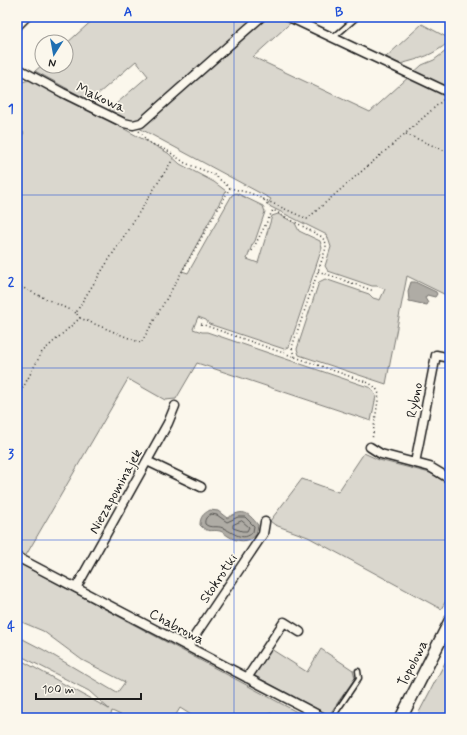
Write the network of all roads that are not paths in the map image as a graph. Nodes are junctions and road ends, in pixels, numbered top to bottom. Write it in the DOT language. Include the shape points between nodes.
graph roads {
  1 [pos="29,17"];
  2 [pos="261,17"];
  3 [pos="289,17"];
  4 [pos="357,17"];
  5 [pos="17,29"];
  6 [pos="333,38"];
  7 [pos="17,68"];
  8 [pos="450,93"];
  9 [pos="450,358"];
  10 [pos="175,406"];
  11 [pos="370,447"];
  12 [pos="147,460"];
  13 [pos="415,464"];
  14 [pos="450,479"];
  15 [pos="201,488"];
  16 [pos="265,522"];
  17 [pos="17,557"];
  18 [pos="76,588"];
  19 [pos="450,621"];
  20 [pos="300,632"];
  21 [pos="188,646"];
  22 [pos="358,671"];
  23 [pos="247,678"];
  24 [pos="324,718"];
  25 [pos="332,718"];
  26 [pos="401,718"];
  1 -- 5 [label="lane"];
  2 -- 7 [label="street, Makowa" via="141,123 133,125 70,97"];
  3 -- 6 [label="street"];
  4 -- 6 [label="lane"];
  6 -- 8 [label="street"];
  9 -- 13 [label="street, Rybno" via="436,355"];
  10 -- 12 [label="street, Niezapominajek"];
  11 -- 13 [label="street" via="381,454"];
  12 -- 15 [label="street"];
  12 -- 18 [label="street, Niezapominajek"];
  13 -- 14 [label="street" via="430,467"];
  16 -- 21 [label="street, Stokrotki" via="264,534"];
  17 -- 18 [label="street, Chabrowa"];
  18 -- 21 [label="street, Chabrowa"];
  19 -- 26 [label="street, Topolowa"];
  20 -- 23 [label="street" via="284,622"];
  21 -- 23 [label="street, Chabrowa"];
  22 -- 25 [label="lane" via="359,678"];
  23 -- 24 [label="street, Chabrowa"];
}
